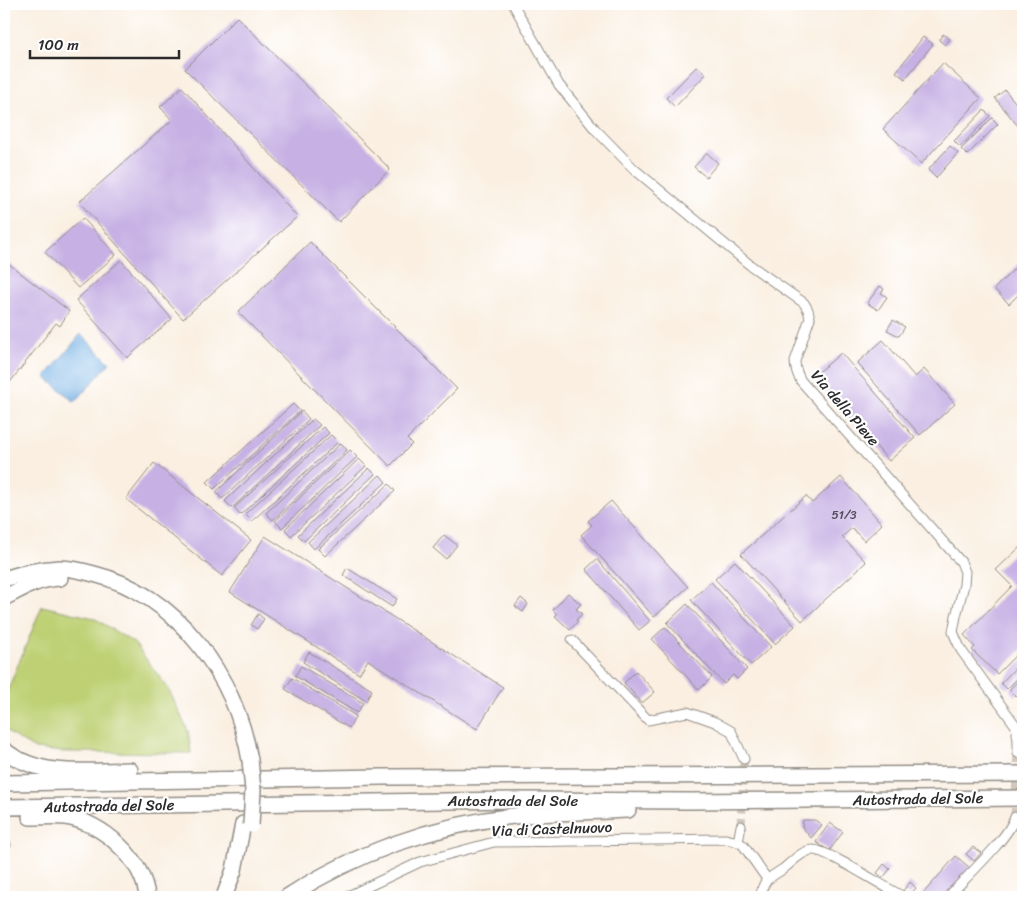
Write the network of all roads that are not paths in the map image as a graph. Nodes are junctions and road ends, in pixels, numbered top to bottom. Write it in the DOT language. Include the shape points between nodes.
graph roads {
  1 [pos="513,4"];
  2 [pos="4,580"];
  3 [pos="4,598"];
  4 [pos="572,640"];
  5 [pos="4,750"];
  6 [pos="1018,753"];
  7 [pos="744,759"];
  8 [pos="245,760"];
  9 [pos="1023,774"];
  10 [pos="142,781"];
  11 [pos="4,783"];
  12 [pos="1023,798"];
  13 [pos="692,801"];
  14 [pos="4,809"];
  15 [pos="1015,817"];
  16 [pos="247,824"];
  17 [pos="741,826"];
  18 [pos="738,842"];
  19 [pos="767,879"];
  20 [pos="147,897"];
  21 [pos="224,897"];
  22 [pos="233,897"];
  23 [pos="287,897"];
  24 [pos="346,897"];
  25 [pos="761,897"];
  26 [pos="904,897"];
  27 [pos="948,897"];
  1 -- 6 [label="street, Via della Pieve" via="559,85 616,152 750,265 804,303 810,318 795,361 801,381 961,562 965,572 964,585 953,632 961,650 1016,726"];
  2 -- 8 [label="highway" via="38,570 61,568 87,572 123,582 159,605 194,639 220,676 231,696 246,740"];
  3 -- 8 [label="highway" via="48,578 75,578 99,583 129,595 170,626 210,677 221,696"];
  4 -- 7 [label="street" via="648,720 687,712 715,722 731,731"];
  5 -- 10 [label="highway" via="26,764 52,770 131,770"];
  8 -- 16 [label="highway"];
  9 -- 10 [label="highway, Autostrada del Sole"];
  10 -- 11 [label="highway, Autostrada del Sole"];
  12 -- 13 [label="highway, Autostrada del Sole"];
  13 -- 14 [label="highway, Autostrada del Sole" via="516,800"];
  13 -- 23 [label="highway" via="659,809 552,813 463,824 408,839 352,862"];
  14 -- 20 [label="highway" via="13,817 67,818 106,834 140,872"];
  15 -- 27 [label="street" via="1004,836"];
  16 -- 21 [label="highway"];
  16 -- 22 [label="highway" via="248,852"];
  17 -- 18 [label="street"];
  18 -- 19 [label="street"];
  18 -- 24 [label="street, Via di Castelnuovo" via="726,838 494,842 420,862"];
  19 -- 25 [label="street"];
  19 -- 26 [label="street" via="807,851 820,850"];
}
